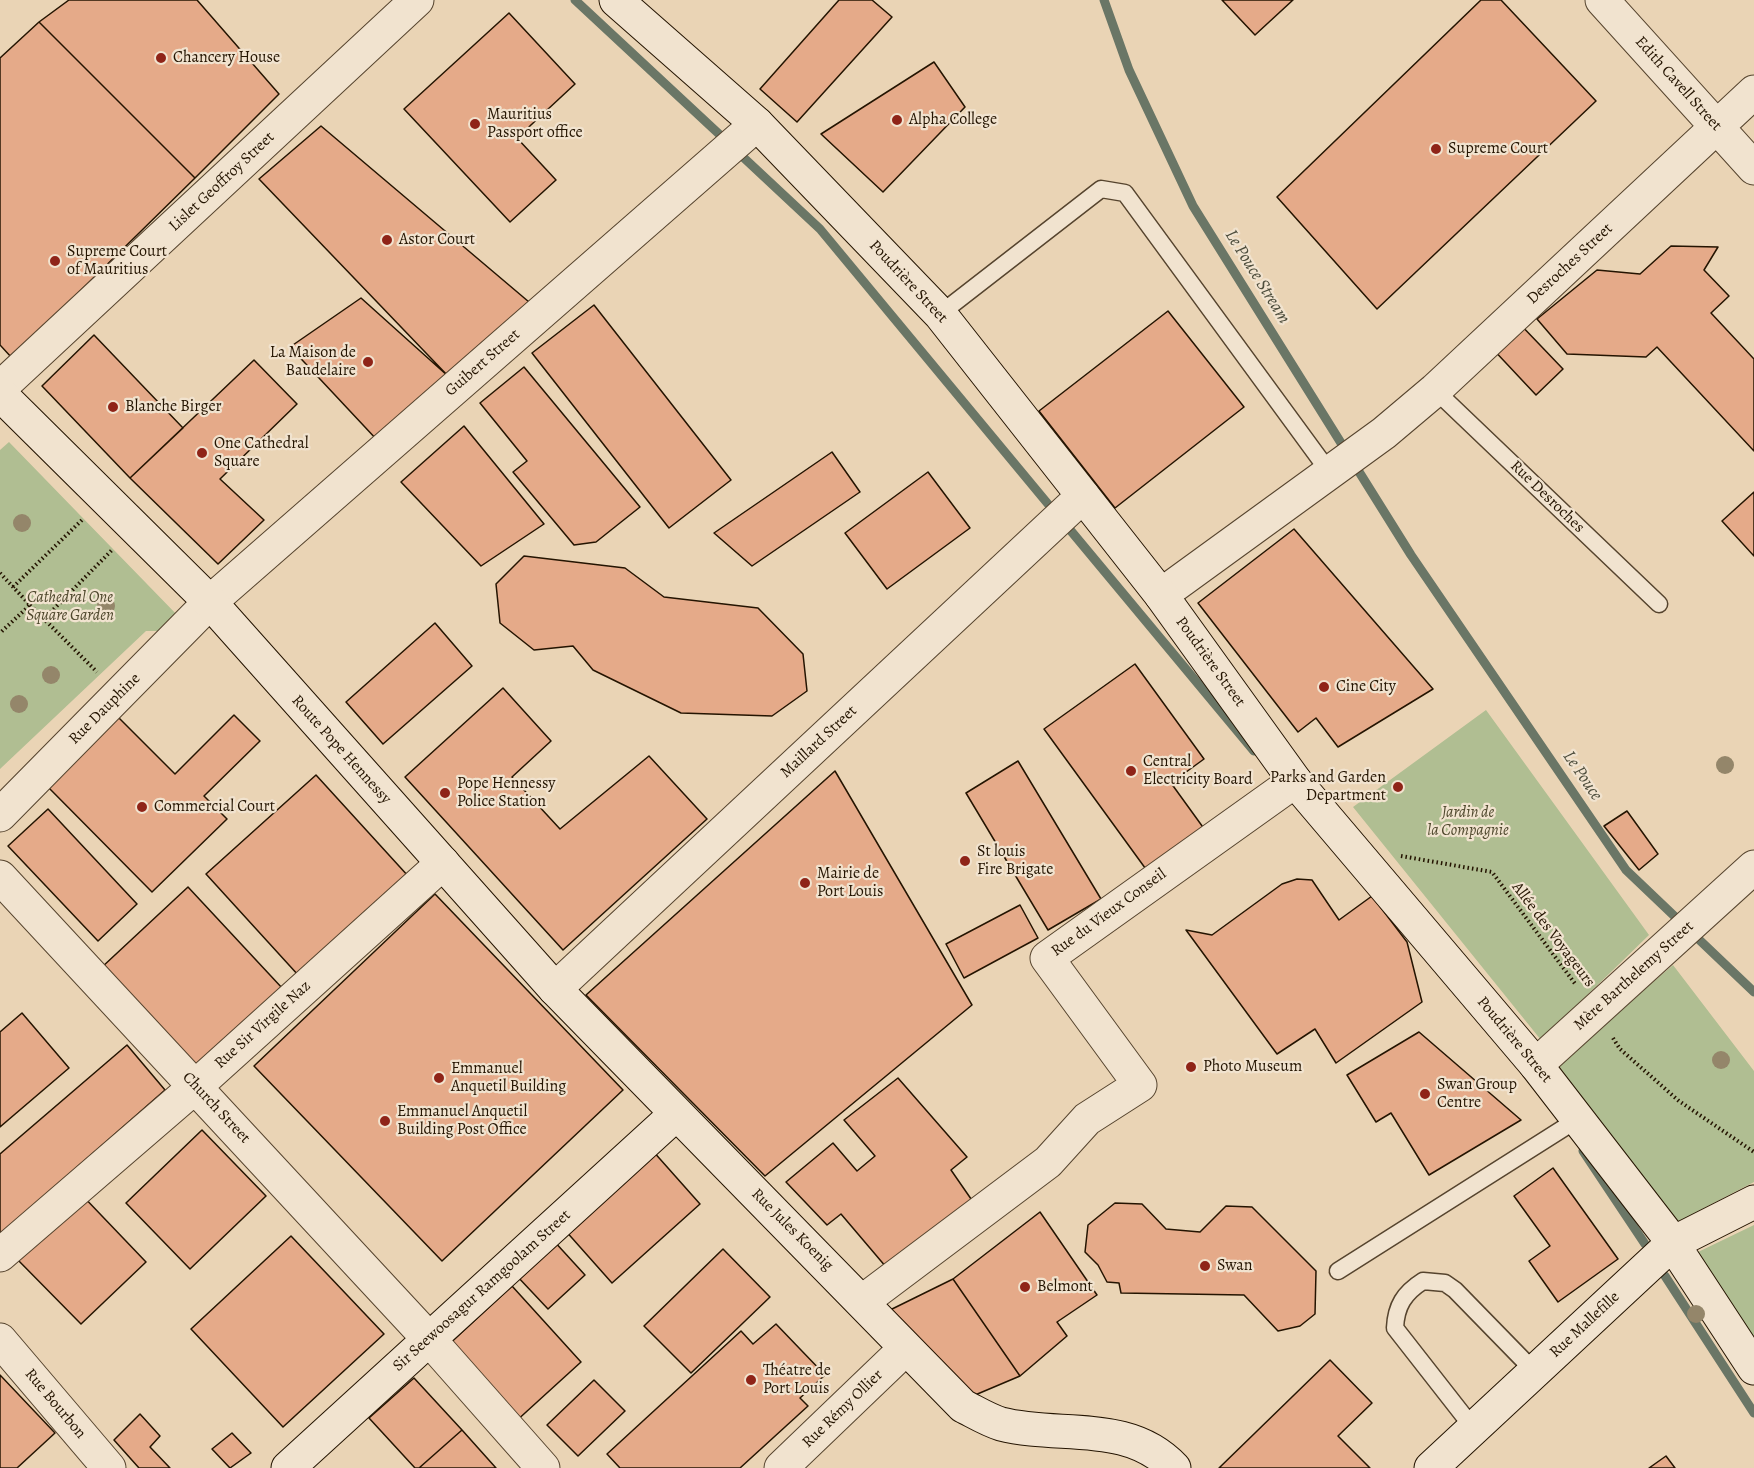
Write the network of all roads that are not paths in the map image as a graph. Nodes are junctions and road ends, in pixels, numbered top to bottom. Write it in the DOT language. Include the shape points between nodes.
graph roads {
  1 [pos="417,0"];
  2 [pos="616,0"];
  3 [pos="1602,0"];
  4 [pos="1754,92"];
  5 [pos="757,124"];
  6 [pos="1716,127"];
  7 [pos="1754,168"];
  8 [pos="940,314"];
  9 [pos="1435,390"];
  10 [pos="4,404"];
  11 [pos="1330,473"];
  12 [pos="1083,496"];
  13 [pos="1161,595"];
  14 [pos="210,602"];
  15 [pos="1659,604"];
  16 [pos="1285,788"];
  17 [pos="0,815"];
  18 [pos="443,863"];
  19 [pos="0,878"];
  20 [pos="1743,878"];
  21 [pos="555,989"];
  22 [pos="1536,1065"];
  23 [pos="196,1086"];
  24 [pos="675,1114"];
  25 [pos="1578,1119"];
  26 [pos="1754,1202"];
  27 [pos="1673,1243"];
  28 [pos="0,1255"];
  29 [pos="1338,1271"];
  30 [pos="863,1301"];
  31 [pos="0,1340"];
  32 [pos="429,1340"];
  33 [pos="905,1349"];
  34 [pos="1754,1368"];
  35 [pos="1535,1372"];
  36 [pos="1474,1429"];
  37 [pos="109,1468"];
  38 [pos="288,1468"];
  39 [pos="543,1468"];
  40 [pos="781,1468"];
  41 [pos="1174,1468"];
  42 [pos="1431,1468"];
  1 -- 10 [label="street, Lislet Geoffroy Street"];
  2 -- 5 [label="street, Poudrière Street"];
  3 -- 6 [label="street, Edith Cavell Street"];
  4 -- 6 [label="street, Desroches Street"];
  5 -- 8 [label="street, Poudrière Street"];
  5 -- 14 [label="street, Guibert Street"];
  6 -- 7 [label="street, Edith Cavell Street"];
  6 -- 9 [label="street, Desroches Street"];
  8 -- 11 [label="lane" via="1101,189 1125,193"];
  8 -- 12 [label="street, Poudrière Street"];
  9 -- 11 [label="street, Desroches Street"];
  9 -- 15 [label="lane, Rue Desroches"];
  10 -- 14 [label="street, Route Pope Hennessy"];
  11 -- 13 [label="street"];
  12 -- 13 [label="street, Poudrière Street"];
  12 -- 21 [label="street, Maillard Street"];
  13 -- 16 [label="street, Poudrière Street"];
  14 -- 17 [label="street, Rue Dauphine"];
  14 -- 18 [label="street, Route Pope Hennessy"];
  16 -- 22 [label="street, Poudrière Street" via="1353,847"];
  16 -- 30 [label="street, Rue du Vieux Conseil" via="1047,958 1140,1085 1088,1119 1048,1162"];
  18 -- 21 [label="street, Route Pope Hennessy"];
  18 -- 23 [label="street, Rue Sir Virgile Naz"];
  19 -- 23 [label="street, Church Street"];
  20 -- 22 [label="street, Mère Barthelemy Street"];
  21 -- 24 [label="street, Route Pope Hennessy"];
  22 -- 25 [label="street, Poudrière Street"];
  23 -- 28 [label="street, Rue Sir Virgile Naz"];
  23 -- 32 [label="street, Church Street"];
  24 -- 30 [label="street, Rue Jules Koenig"];
  24 -- 32 [label="street, Sir Seewoosagur Ramgoolam Street"];
  25 -- 27 [label="street, Poudrière Street"];
  25 -- 29 [label="lane"];
  26 -- 27 [label="street, Rue Mallefille"];
  27 -- 34 [label="street, Poudrière Street"];
  27 -- 35 [label="street, Rue Mallefille"];
  30 -- 33 [label="street, Rue Jules Koenig"];
  31 -- 37 [label="street, Rue Bourbon"];
  32 -- 38 [label="street, Sir Seewoosagur Ramgoolam Street"];
  32 -- 39 [label="street, Church Street"];
  33 -- 40 [label="street, Rue Rémy Ollier"];
  33 -- 41 [label="street, Rue Jules Koenig" via="963,1406 1001,1424 1100,1432 1139,1444"];
  35 -- 36 [label="street, Rue Mallefille"];
  35 -- 36 [label="lane" via="1445,1283 1423,1281 1411,1288 1401,1299 1395,1328"];
  36 -- 42 [label="street, Rue Mallefille"];
}
